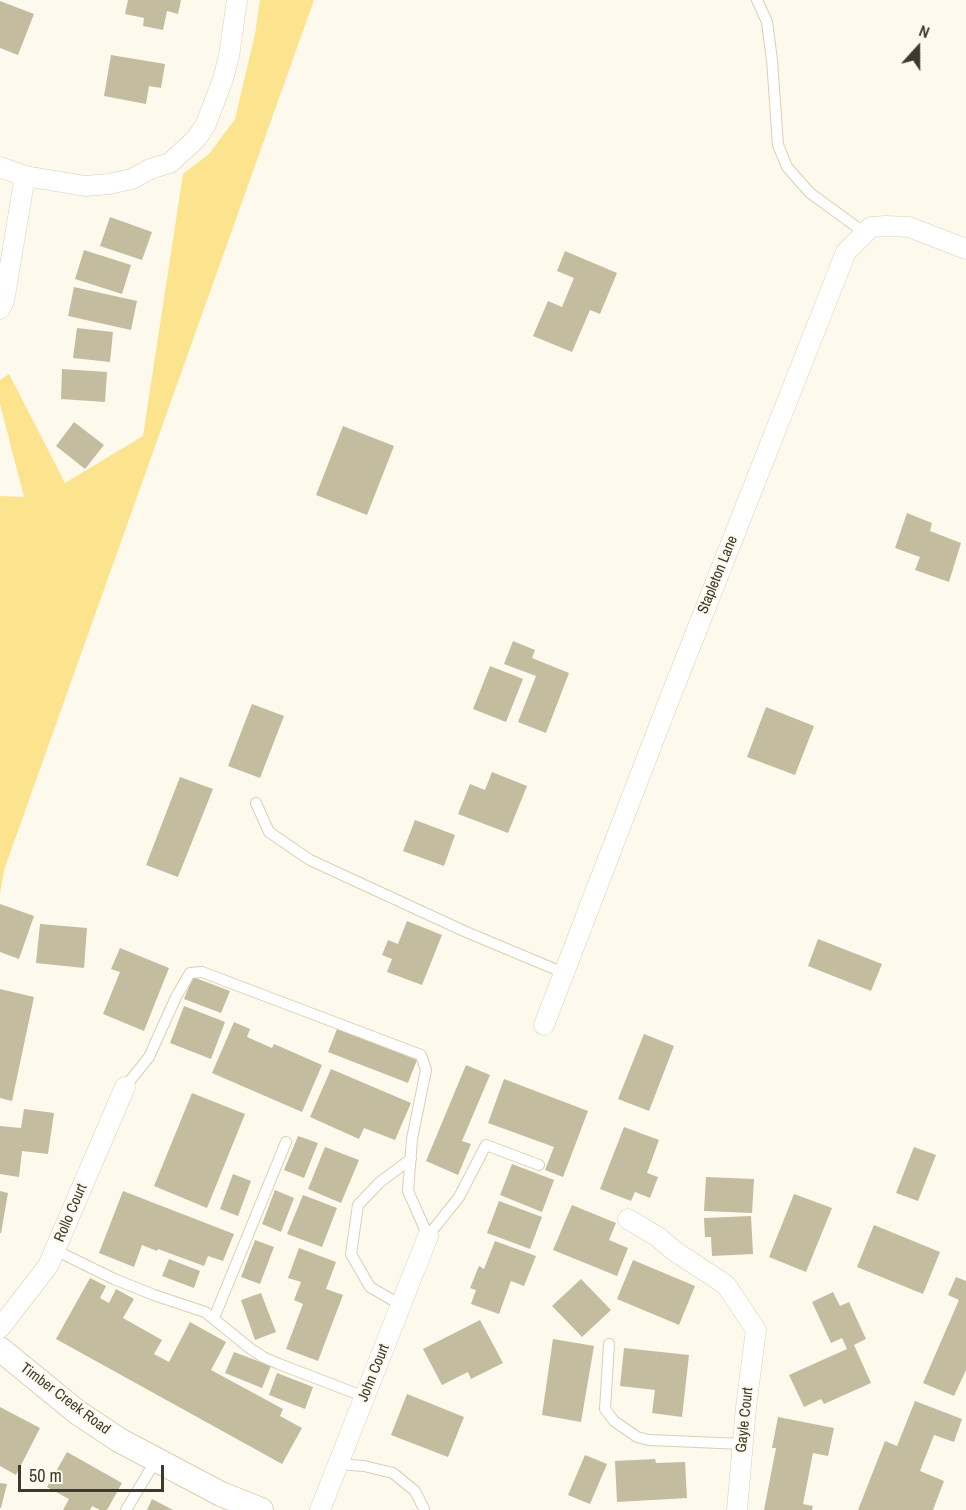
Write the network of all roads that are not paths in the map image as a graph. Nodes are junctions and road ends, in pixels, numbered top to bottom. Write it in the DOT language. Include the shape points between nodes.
graph roads {
  1 [pos="237,0"];
  2 [pos="758,0"];
  3 [pos="0,167"];
  4 [pos="25,176"];
  5 [pos="865,233"];
  6 [pos="966,249"];
  7 [pos="0,309"];
  8 [pos="256,803"];
  9 [pos="564,973"];
  10 [pos="544,1025"];
  11 [pos="125,1088"];
  12 [pos="286,1142"];
  13 [pos="411,1159"];
  14 [pos="540,1165"];
  15 [pos="628,1219"];
  16 [pos="429,1236"];
  17 [pos="55,1250"];
  18 [pos="401,1305"];
  19 [pos="214,1318"];
  20 [pos="0,1328"];
  21 [pos="609,1344"];
  22 [pos="0,1349"];
  23 [pos="365,1397"];
  24 [pos="743,1444"];
  25 [pos="156,1460"];
  26 [pos="339,1464"];
  27 [pos="424,1509"];
  28 [pos="126,1510"];
  29 [pos="261,1510"];
  30 [pos="320,1510"];
  31 [pos="737,1510"];
  1 -- 4 [label="street" via="226,68 206,124 170,163 109,184 85,186"];
  2 -- 5 [label="lane" via="767,22 778,145 788,167 810,194"];
  3 -- 4 [label="street"];
  4 -- 7 [label="street"];
  5 -- 6 [label="street" via="871,227 909,227"];
  5 -- 9 [label="street, Stapleton Lane" via="846,252"];
  8 -- 9 [label="lane" via="269,832 310,860 464,932"];
  9 -- 10 [label="street, Stapleton Lane"];
  11 -- 13 [label="lane" via="149,1057 190,974 202,972 421,1055 426,1070"];
  11 -- 17 [label="street, Rollo Court"];
  12 -- 19 [label="lane"];
  13 -- 16 [label="lane" via="408,1191"];
  13 -- 18 [label="lane" via="358,1205 351,1254 370,1287"];
  14 -- 16 [label="lane" via="486,1145 459,1197"];
  15 -- 24 [label="street, Gayle Court" via="726,1285 756,1330"];
  16 -- 18 [label="street, John Court"];
  17 -- 19 [label="lane" via="114,1279"];
  17 -- 20 [label="street, Rollo Court" via="48,1266"];
  18 -- 23 [label="street, John Court"];
  19 -- 23 [label="lane" via="263,1357"];
  21 -- 24 [label="lane" via="605,1409 614,1421 637,1437 649,1440"];
  22 -- 25 [label="street, Timber Creek Road" via="77,1412"];
  23 -- 26 [label="street, John Court"];
  24 -- 31 [label="street, Gayle Court"];
  25 -- 28 [label="lane"];
  25 -- 29 [label="street, Timber Creek Road" via="220,1494"];
  26 -- 27 [label="lane" via="393,1473 415,1491"];
  26 -- 30 [label="street, John Court"];
}
